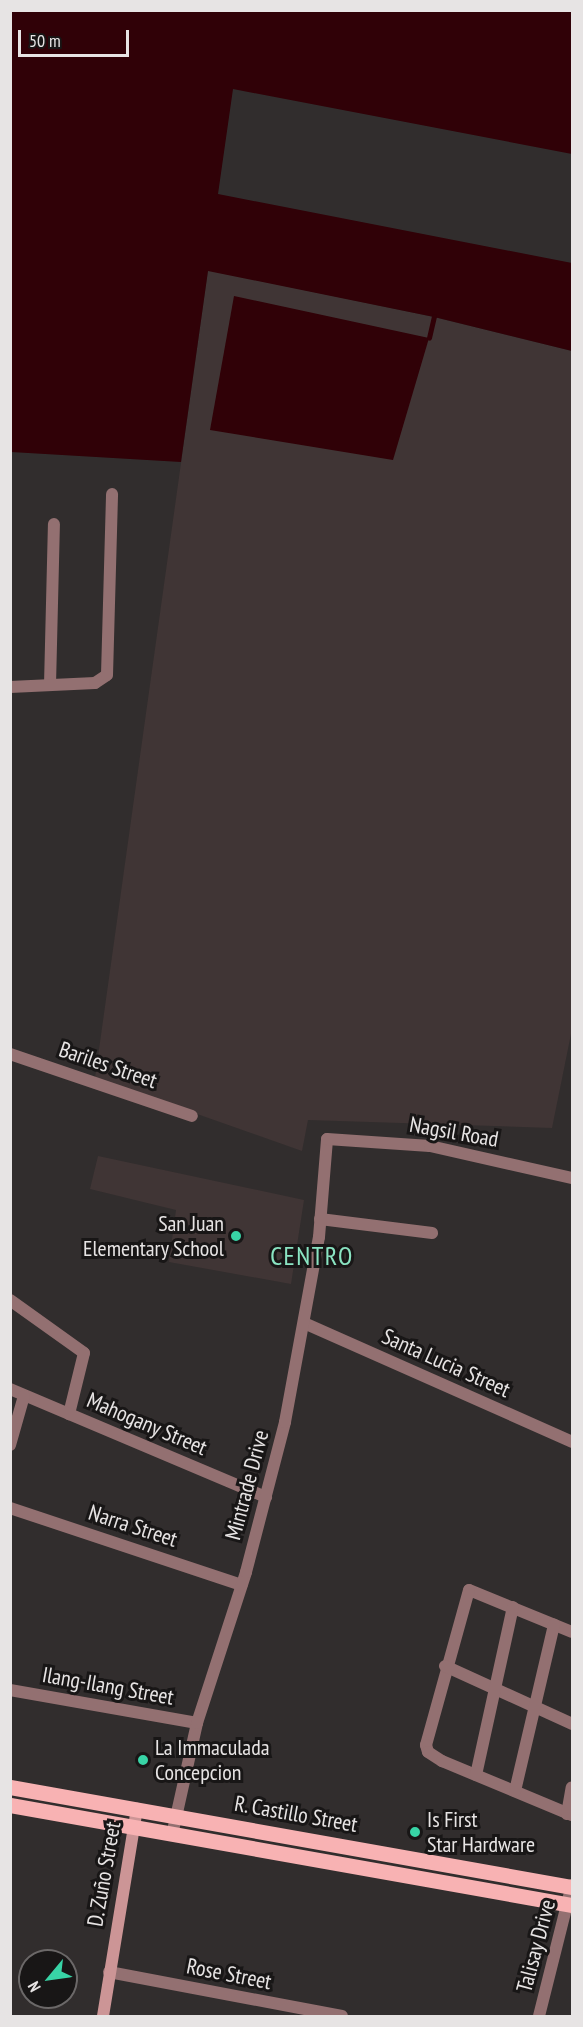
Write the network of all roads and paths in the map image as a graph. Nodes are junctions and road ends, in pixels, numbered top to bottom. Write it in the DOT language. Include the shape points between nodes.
graph roads {
  1 [pos="112,494"];
  2 [pos="54,524"];
  3 [pos="50,685"];
  4 [pos="10,687"];
  5 [pos="10,1054"];
  6 [pos="192,1116"];
  7 [pos="327,1139"];
  8 [pos="573,1178"];
  9 [pos="321,1219"];
  10 [pos="432,1233"];
  11 [pos="10,1300"];
  12 [pos="304,1323"];
  13 [pos="10,1389"];
  14 [pos="24,1396"];
  15 [pos="69,1414"];
  16 [pos="573,1442"];
  17 [pos="10,1445"];
  18 [pos="267,1497"];
  19 [pos="10,1508"];
  20 [pos="242,1585"];
  21 [pos="513,1607"];
  22 [pos="554,1625"];
  23 [pos="573,1632"];
  24 [pos="445,1666"];
  25 [pos="494,1687"];
  26 [pos="10,1690"];
  27 [pos="535,1707"];
  28 [pos="197,1724"];
  29 [pos="573,1724"];
  30 [pos="476,1775"];
  31 [pos="10,1787"];
  32 [pos="573,1787"];
  33 [pos="515,1791"];
  34 [pos="10,1805"];
  35 [pos="136,1809"];
  36 [pos="177,1815"];
  37 [pos="570,1815"];
  38 [pos="133,1828"];
  39 [pos="172,1835"];
  40 [pos="572,1886"];
  41 [pos="571,1905"];
  42 [pos="109,1972"];
  43 [pos="103,2016"];
  44 [pos="342,2016"];
  45 [pos="539,2016"];
  1 -- 3 [label="street" via="110,667 107,675 94,683"];
  2 -- 3 [label="street"];
  3 -- 4 [label="street"];
  5 -- 6 [label="street, Bariles Street"];
  7 -- 8 [label="street, Nagsil Road" via="430,1146"];
  7 -- 9 [label="street, Mintrade Drive"];
  9 -- 10 [label="street"];
  9 -- 12 [label="street, Mintrade Drive"];
  11 -- 15 [label="street" via="85,1356"];
  12 -- 16 [label="street, Santa Lucia Street"];
  12 -- 18 [label="street, Mintrade Drive"];
  13 -- 14 [label="street, Mahogany Street"];
  14 -- 15 [label="street, Mahogany Street"];
  14 -- 17 [label="street"];
  15 -- 18 [label="street, Mahogany Street"];
  18 -- 20 [label="street, Mintrade Drive"];
  19 -- 20 [label="street, Narra Street"];
  20 -- 28 [label="street, Mintrade Drive"];
  21 -- 22 [label="street"];
  21 -- 24 [label="street" via="469,1590"];
  21 -- 25 [label="street"];
  22 -- 23 [label="street"];
  22 -- 27 [label="street"];
  24 -- 25 [label="street"];
  24 -- 30 [label="street" via="426,1745 428,1752"];
  25 -- 27 [label="street"];
  25 -- 30 [label="street"];
  26 -- 28 [label="street, Ilang-Ilang Street"];
  27 -- 29 [label="street"];
  27 -- 33 [label="street"];
  28 -- 36 [label="street, Mintrade Drive"];
  30 -- 33 [label="street"];
  31 -- 35 [label="main road, R. Castillo Street"];
  32 -- 37 [label="street"];
  33 -- 37 [label="street"];
  34 -- 38 [label="main road, R. Castillo Street"];
  35 -- 36 [label="main road, R. Castillo Street"];
  35 -- 38 [label="street, D. Zuño Street"];
  36 -- 39 [label="street, Mintrade Drive"];
  36 -- 40 [label="main road, R. Castillo Street"];
  38 -- 39 [label="main road, R. Castillo Street"];
  38 -- 42 [label="street, D. Zuño Street"];
  39 -- 41 [label="main road, R. Castillo Street"];
  40 -- 41 [label="street, Talisay Drive"];
  41 -- 45 [label="street, Talisay Drive"];
  42 -- 43 [label="street, D. Zuño Street"];
  42 -- 44 [label="street, Rose Street"];
}
